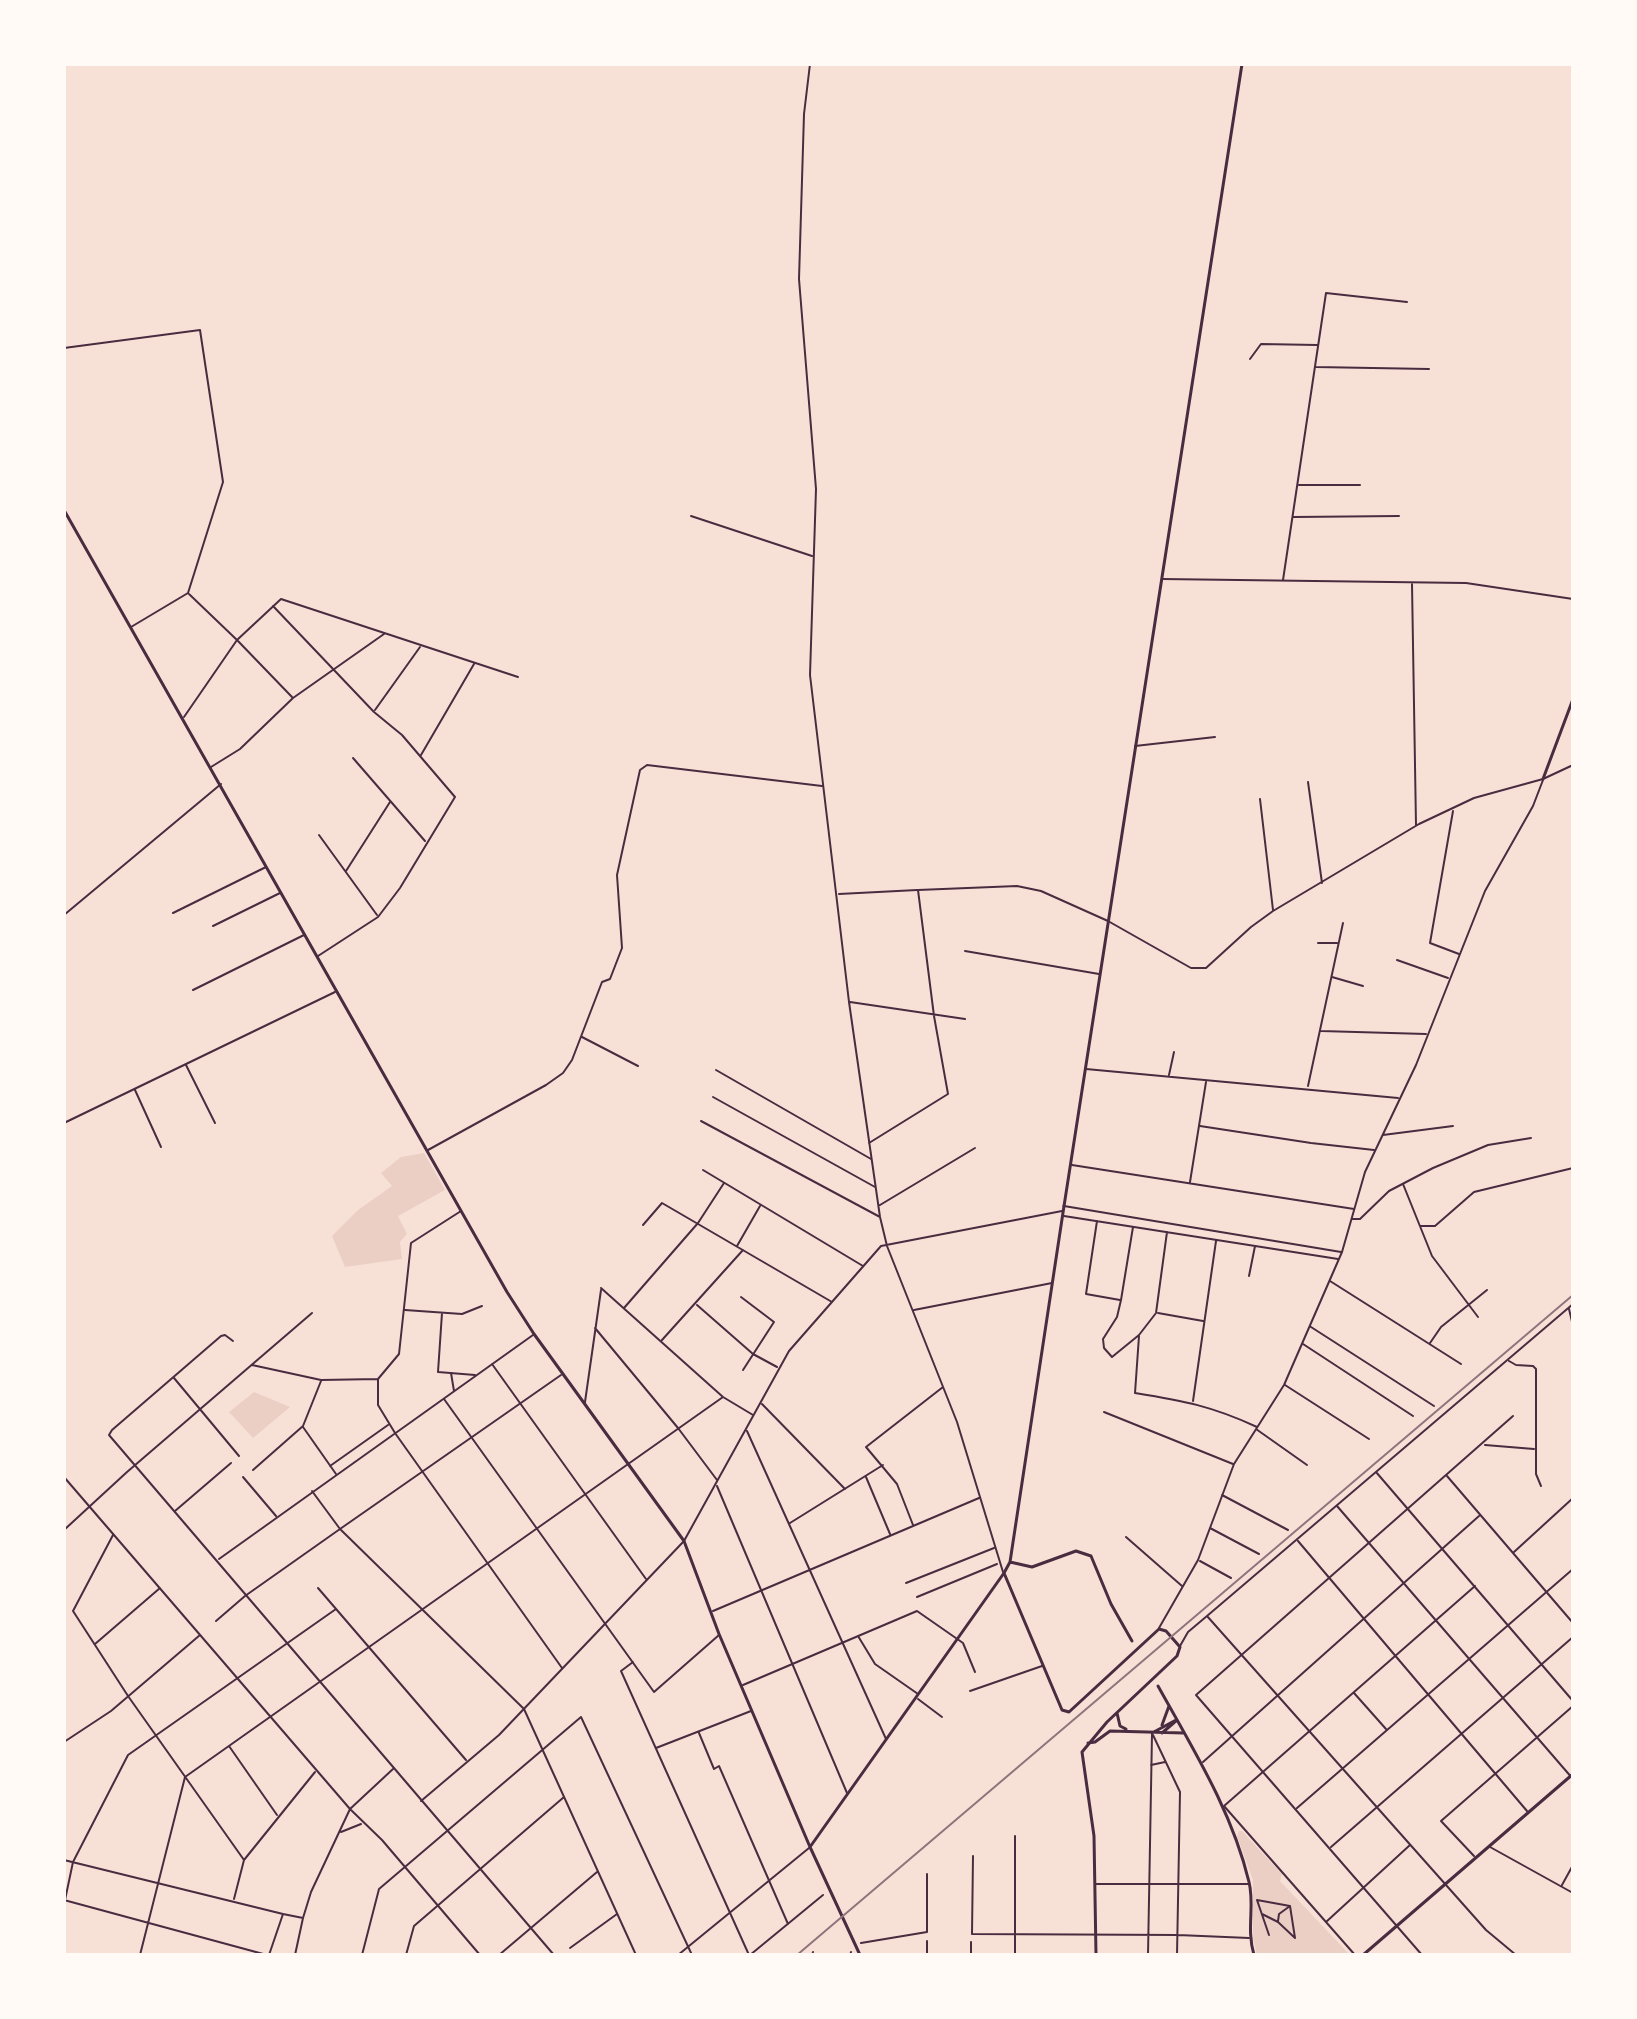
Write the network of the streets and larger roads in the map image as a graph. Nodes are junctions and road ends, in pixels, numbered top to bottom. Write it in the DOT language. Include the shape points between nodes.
graph roads {
  1 [pos="810,64"];
  2 [pos="1242,64"];
  3 [pos="1407,302"];
  4 [pos="1318,345"];
  5 [pos="64,348"];
  6 [pos="1250,359"];
  7 [pos="1315,367"];
  8 [pos="1429,369"];
  9 [pos="1297,485"];
  10 [pos="1360,485"];
  11 [pos="64,510"];
  12 [pos="691,516"];
  13 [pos="1399,516"];
  14 [pos="1293,517"];
  15 [pos="813,556"];
  16 [pos="1161,579"];
  17 [pos="1283,582"];
  18 [pos="1412,584"];
  19 [pos="188,593"];
  20 [pos="1573,599"];
  21 [pos="273,606"];
  22 [pos="131,627"];
  23 [pos="384,634"];
  24 [pos="237,640"];
  25 [pos="420,646"];
  26 [pos="475,664"];
  27 [pos="333,670"];
  28 [pos="518,677"];
  29 [pos="293,698"];
  30 [pos="1573,699"];
  31 [pos="374,712"];
  32 [pos="183,719"];
  33 [pos="1215,737"];
  34 [pos="1134,746"];
  35 [pos="420,756"];
  36 [pos="353,758"];
  37 [pos="1573,765"];
  38 [pos="211,767"];
  39 [pos="1543,779"];
  40 [pos="1308,782"];
  41 [pos="221,784"];
  42 [pos="824,786"];
  43 [pos="1260,799"];
  44 [pos="391,801"];
  45 [pos="1453,810"];
  46 [pos="1416,827"];
  47 [pos="319,835"];
  48 [pos="426,842"];
  49 [pos="267,866"];
  50 [pos="346,871"];
  51 [pos="1322,884"];
  52 [pos="918,890"];
  53 [pos="281,892"];
  54 [pos="837,894"];
  55 [pos="1273,911"];
  56 [pos="173,913"];
  57 [pos="64,915"];
  58 [pos="378,917"];
  59 [pos="1108,921"];
  60 [pos="1343,923"];
  61 [pos="213,926"];
  62 [pos="305,934"];
  63 [pos="1318,943"];
  64 [pos="1339,943"];
  65 [pos="965,951"];
  66 [pos="1459,954"];
  67 [pos="317,957"];
  68 [pos="1397,960"];
  69 [pos="1101,974"];
  70 [pos="1331,977"];
  71 [pos="1449,978"];
  72 [pos="1363,986"];
  73 [pos="193,990"];
  74 [pos="336,991"];
  75 [pos="849,1002"];
  76 [pos="934,1016"];
  77 [pos="965,1019"];
  78 [pos="1320,1031"];
  79 [pos="1428,1034"];
  80 [pos="581,1036"];
  81 [pos="1174,1052"];
  82 [pos="186,1064"];
  83 [pos="638,1066"];
  84 [pos="1086,1069"];
  85 [pos="716,1070"];
  86 [pos="1168,1076"];
  87 [pos="1206,1081"];
  88 [pos="1308,1088"];
  89 [pos="134,1089"];
  90 [pos="713,1097"];
  91 [pos="1399,1098"];
  92 [pos="701,1121"];
  93 [pos="64,1123"];
  94 [pos="215,1123"];
  95 [pos="1200,1126"];
  96 [pos="1453,1126"];
  97 [pos="1382,1136"];
  98 [pos="1531,1138"];
  99 [pos="869,1143"];
  100 [pos="161,1147"];
  101 [pos="975,1148"];
  102 [pos="1375,1150"];
  103 [pos="427,1151"];
  104 [pos="872,1160"];
  105 [pos="1071,1165"];
  106 [pos="1573,1168"];
  107 [pos="703,1170"];
  108 [pos="724,1183"];
  109 [pos="1190,1183"];
  110 [pos="1403,1184"];
  111 [pos="876,1187"];
  112 [pos="760,1205"];
  113 [pos="878,1206"];
  114 [pos="1355,1209"];
  115 [pos="461,1211"];
  116 [pos="1063,1211"];
  117 [pos="880,1217"];
  118 [pos="1352,1219"];
  119 [pos="1097,1221"];
  120 [pos="698,1223"];
  121 [pos="643,1225"];
  122 [pos="1420,1226"];
  123 [pos="1133,1227"];
  124 [pos="1167,1232"];
  125 [pos="1216,1239"];
  126 [pos="887,1246"];
  127 [pos="1255,1246"];
  128 [pos="737,1247"];
  129 [pos="743,1250"];
  130 [pos="1342,1252"];
  131 [pos="1339,1259"];
  132 [pos="863,1267"];
  133 [pos="1249,1276"];
  134 [pos="1329,1281"];
  135 [pos="1052,1283"];
  136 [pos="1487,1290"];
  137 [pos="741,1297"];
  138 [pos="1121,1300"];
  139 [pos="832,1302"];
  140 [pos="696,1304"];
  141 [pos="1573,1304"];
  142 [pos="1468,1305"];
  143 [pos="482,1306"];
  144 [pos="1569,1308"];
  145 [pos="623,1309"];
  146 [pos="404,1310"];
  147 [pos="913,1310"];
  148 [pos="312,1313"];
  149 [pos="442,1313"];
  150 [pos="1156,1313"];
  151 [pos="1478,1317"];
  152 [pos="1204,1321"];
  153 [pos="1309,1326"];
  154 [pos="1573,1326"];
  155 [pos="595,1328"];
  156 [pos="534,1334"];
  157 [pos="1139,1335"];
  158 [pos="233,1341"];
  159 [pos="661,1341"];
  160 [pos="1302,1343"];
  161 [pos="1430,1344"];
  162 [pos="753,1354"];
  163 [pos="1508,1360"];
  164 [pos="492,1364"];
  165 [pos="1461,1364"];
  166 [pos="252,1365"];
  167 [pos="779,1368"];
  168 [pos="743,1370"];
  169 [pos="451,1373"];
  170 [pos="562,1374"];
  171 [pos="476,1375"];
  172 [pos="174,1378"];
  173 [pos="378,1379"];
  174 [pos="321,1380"];
  175 [pos="1284,1385"];
  176 [pos="944,1386"];
  177 [pos="454,1392"];
  178 [pos="723,1397"];
  179 [pos="444,1399"];
  180 [pos="760,1402"];
  181 [pos="1193,1402"];
  182 [pos="521,1403"];
  183 [pos="585,1405"];
  184 [pos="1434,1406"];
  185 [pos="202,1409"];
  186 [pos="1104,1412"];
  187 [pos="753,1416"];
  188 [pos="1413,1416"];
  189 [pos="1513,1416"];
  190 [pos="389,1424"];
  191 [pos="303,1426"];
  192 [pos="678,1428"];
  193 [pos="1257,1428"];
  194 [pos="746,1429"];
  195 [pos="395,1433"];
  196 [pos="473,1437"];
  197 [pos="1369,1439"];
  198 [pos="1483,1444"];
  199 [pos="1535,1449"];
  200 [pos="239,1456"];
  201 [pos="231,1463"];
  202 [pos="627,1463"];
  203 [pos="1234,1464"];
  204 [pos="135,1465"];
  205 [pos="883,1465"];
  206 [pos="1307,1465"];
  207 [pos="330,1466"];
  208 [pos="253,1470"];
  209 [pos="1376,1472"];
  210 [pos="422,1473"];
  211 [pos="336,1474"];
  212 [pos="865,1476"];
  213 [pos="1447,1476"];
  214 [pos="64,1477"];
  215 [pos="243,1477"];
  216 [pos="717,1483"];
  217 [pos="1541,1486"];
  218 [pos="845,1489"];
  219 [pos="312,1491"];
  220 [pos="585,1494"];
  221 [pos="1222,1495"];
  222 [pos="979,1498"];
  223 [pos="1573,1498"];
  224 [pos="1336,1505"];
  225 [pos="89,1506"];
  226 [pos="1408,1509"];
  227 [pos="175,1511"];
  228 [pos="277,1516"];
  229 [pos="1479,1516"];
  230 [pos="789,1523"];
  231 [pos="913,1526"];
  232 [pos="1210,1528"];
  233 [pos="340,1529"];
  234 [pos="537,1529"];
  235 [pos="64,1530"];
  236 [pos="1288,1530"];
  237 [pos="114,1534"];
  238 [pos="891,1536"];
  239 [pos="1126,1537"];
  240 [pos="1297,1540"];
  241 [pos="684,1541"];
  242 [pos="1369,1543"];
  243 [pos="994,1548"];
  244 [pos="1442,1548"];
  245 [pos="1513,1553"];
  246 [pos="1259,1554"];
  247 [pos="217,1560"];
  248 [pos="1198,1560"];
  249 [pos="1010,1562"];
  250 [pos="488,1563"];
  251 [pos="999,1563"];
  252 [pos="1573,1569"];
  253 [pos="810,1571"];
  254 [pos="1004,1573"];
  255 [pos="1231,1578"];
  256 [pos="1328,1578"];
  257 [pos="647,1580"];
  258 [pos="906,1583"];
  259 [pos="1402,1583"];
  260 [pos="1475,1586"];
  261 [pos="160,1588"];
  262 [pos="318,1588"];
  263 [pos="1184,1588"];
  264 [pos="762,1591"];
  265 [pos="1547,1592"];
  266 [pos="245,1596"];
  267 [pos="917,1597"];
  268 [pos="336,1609"];
  269 [pos="423,1609"];
  270 [pos="712,1611"];
  271 [pos="1207,1616"];
  272 [pos="1362,1618"];
  273 [pos="216,1621"];
  274 [pos="1436,1621"];
  275 [pos="1573,1623"];
  276 [pos="606,1624"];
  277 [pos="1508,1626"];
  278 [pos="1159,1629"];
  279 [pos="719,1634"];
  280 [pos="200,1635"];
  281 [pos="858,1636"];
  282 [pos="1573,1637"];
  283 [pos="958,1640"];
  284 [pos="1132,1641"];
  285 [pos="286,1643"];
  286 [pos="842,1644"];
  287 [pos="94,1645"];
  288 [pos="369,1646"];
  289 [pos="1180,1647"];
  290 [pos="1241,1655"];
  291 [pos="1396,1656"];
  292 [pos="1469,1660"];
  293 [pos="633,1662"];
  294 [pos="792,1664"];
  295 [pos="1541,1665"];
  296 [pos="1042,1666"];
  297 [pos="563,1669"];
  298 [pos="975,1672"];
  299 [pos="237,1678"];
  300 [pos="319,1682"];
  301 [pos="741,1685"];
  302 [pos="1158,1686"];
  303 [pos="970,1691"];
  304 [pos="1354,1693"];
  305 [pos="1278,1695"];
  306 [pos="1429,1695"];
  307 [pos="128,1696"];
  308 [pos="918,1696"];
  309 [pos="1503,1699"];
  310 [pos="1573,1703"];
  311 [pos="1169,1706"];
  312 [pos="524,1709"];
  313 [pos="753,1710"];
  314 [pos="1117,1713"];
  315 [pos="270,1716"];
  316 [pos="942,1717"];
  317 [pos="1177,1720"];
  318 [pos="1107,1722"];
  319 [pos="1120,1726"];
  320 [pos="1162,1726"];
  321 [pos="1130,1730"];
  322 [pos="1309,1730"];
  323 [pos="1386,1730"];
  324 [pos="1110,1731"];
  325 [pos="699,1733"];
  326 [pos="1152,1733"];
  327 [pos="1162,1733"];
  328 [pos="1184,1733"];
  329 [pos="1462,1733"];
  330 [pos="156,1735"];
  331 [pos="1232,1736"];
  332 [pos="1536,1738"];
  333 [pos="887,1740"];
  334 [pos="64,1742"];
  335 [pos="1087,1743"];
  336 [pos="229,1746"];
  337 [pos="544,1749"];
  338 [pos="655,1749"];
  339 [pos="1167,1761"];
  340 [pos="467,1762"];
  341 [pos="1202,1763"];
  342 [pos="1150,1765"];
  343 [pos="1343,1768"];
  344 [pos="394,1769"];
  345 [pos="317,1771"];
  346 [pos="1262,1771"];
  347 [pos="1496,1773"];
  348 [pos="1572,1776"];
  349 [pos="185,1777"];
  350 [pos="848,1794"];
  351 [pos="565,1796"];
  352 [pos="421,1801"];
  353 [pos="1224,1806"];
  354 [pos="1378,1807"];
  355 [pos="350,1809"];
  356 [pos="1296,1809"];
  357 [pos="1528,1811"];
  358 [pos="278,1816"];
  359 [pos="364,1822"];
  360 [pos="447,1830"];
  361 [pos="340,1833"];
  362 [pos="1015,1836"];
  363 [pos="1411,1845"];
  364 [pos="810,1847"];
  365 [pos="1490,1847"];
  366 [pos="1330,1848"];
  367 [pos="973,1856"];
  368 [pos="1476,1859"];
  369 [pos="64,1860"];
  370 [pos="244,1860"];
  371 [pos="73,1862"];
  372 [pos="1573,1865"];
  373 [pos="405,1867"];
  374 [pos="480,1868"];
  375 [pos="598,1872"];
  376 [pos="927,1874"];
  377 [pos="769,1881"];
  378 [pos="157,1884"];
  379 [pos="1095,1884"];
  380 [pos="1250,1884"];
  381 [pos="1446,1884"];
  382 [pos="1150,1886"];
  383 [pos="1179,1886"];
  384 [pos="1561,1886"];
  385 [pos="1363,1888"];
  386 [pos="1573,1893"];
  387 [pos="823,1895"];
  388 [pos="65,1900"];
  389 [pos="234,1901"];
  390 [pos="438,1905"];
  391 [pos="1290,1906"];
  392 [pos="729,1913"];
  393 [pos="283,1914"];
  394 [pos="617,1914"];
  395 [pos="1262,1914"];
  396 [pos="303,1918"];
  397 [pos="1278,1922"];
  398 [pos="1326,1922"];
  399 [pos="147,1923"];
  400 [pos="788,1924"];
  401 [pos="1397,1926"];
  402 [pos="531,1927"];
  403 [pos="1016,1934"];
  404 [pos="1097,1934"];
  405 [pos="1148,1935"];
  406 [pos="1178,1935"];
  407 [pos="1269,1935"];
  408 [pos="1249,1938"];
  409 [pos="927,1941"];
  410 [pos="971,1942"];
  411 [pos="861,1943"];
  412 [pos="688,1947"];
  413 [pos="570,1948"];
  414 [pos="75,1955"];
  415 [pos="81,1955"];
  416 [pos="140,1955"];
  417 [pos="268,1955"];
  418 [pos="295,1955"];
  419 [pos="362,1955"];
  420 [pos="406,1955"];
  421 [pos="480,1955"];
  422 [pos="499,1955"];
  423 [pos="554,1955"];
  424 [pos="636,1955"];
  425 [pos="678,1955"];
  426 [pos="692,1955"];
  427 [pos="750,1955"];
  428 [pos="860,1955"];
  429 [pos="927,1955"];
  430 [pos="971,1955"];
  431 [pos="1015,1955"];
  432 [pos="1096,1955"];
  433 [pos="1148,1955"];
  434 [pos="1177,1955"];
  435 [pos="1254,1955"];
  436 [pos="1355,1955"];
  437 [pos="1363,1955"];
  438 [pos="1422,1955"];
  439 [pos="1516,1955"];
  1 -- 15 [label="street" via="799,279 816,489"];
  2 -- 16 [label="street"];
  3 -- 4 [label="street" via="1326,293"];
  4 -- 6 [label="street" via="1261,344"];
  4 -- 7 [label="street"];
  5 -- 19 [label="street" via="200,330 223,482"];
  7 -- 8 [label="street"];
  7 -- 9 [label="street"];
  9 -- 10 [label="street"];
  9 -- 14 [label="street"];
  11 -- 22 [label="street"];
  12 -- 15 [label="street"];
  13 -- 14 [label="street"];
  14 -- 17 [label="street"];
  15 -- 42 [label="street" via="810,675"];
  16 -- 17 [label="street"];
  16 -- 34 [label="street"];
  17 -- 18 [label="street"];
  18 -- 20 [label="street" via="1466,583"];
  18 -- 46 [label="street"];
  19 -- 22 [label="street"];
  19 -- 24 [label="street"];
  21 -- 23 [label="street" via="281,599"];
  21 -- 24 [label="street"];
  21 -- 27 [label="street"];
  22 -- 32 [label="street"];
  23 -- 25 [label="street"];
  23 -- 27 [label="street"];
  24 -- 29 [label="street"];
  24 -- 32 [label="street"];
  25 -- 26 [label="street"];
  25 -- 31 [label="street"];
  26 -- 28 [label="street"];
  26 -- 35 [label="street"];
  27 -- 29 [label="street"];
  27 -- 31 [label="street"];
  29 -- 38 [label="street" via="240,749"];
  30 -- 39 [label="street"];
  31 -- 35 [label="street"];
  32 -- 38 [label="street"];
  33 -- 34 [label="street"];
  34 -- 59 [label="street"];
  35 -- 48 [label="street" via="455,797"];
  36 -- 44 [label="street"];
  37 -- 39 [label="street"];
  38 -- 41 [label="street"];
  39 -- 45 [label="street" via="1474,798"];
  39 -- 66 [label="street"];
  40 -- 51 [label="street"];
  41 -- 49 [label="street"];
  41 -- 57 [label="street"];
  42 -- 54 [label="street"];
  42 -- 80 [label="street" via="647,765 640,770 617,875 622,948"];
  43 -- 55 [label="street"];
  44 -- 48 [label="street"];
  44 -- 50 [label="street"];
  45 -- 46 [label="street"];
  45 -- 66 [label="street" via="1430,943"];
  46 -- 51 [label="street"];
  47 -- 50 [label="street"];
  48 -- 58 [label="street"];
  49 -- 53 [label="street"];
  49 -- 56 [label="street"];
  50 -- 58 [label="street"];
  51 -- 55 [label="street"];
  52 -- 54 [label="street"];
  52 -- 59 [label="street" via="1017,886"];
  52 -- 76 [label="street"];
  53 -- 61 [label="street"];
  53 -- 62 [label="street"];
  54 -- 75 [label="street"];
  55 -- 59 [label="street" via="1206,968 1198,969"];
  58 -- 67 [label="street"];
  59 -- 69 [label="street"];
  60 -- 64 [label="street"];
  62 -- 67 [label="street"];
  62 -- 73 [label="street"];
  63 -- 64 [label="street"];
  64 -- 70 [label="street"];
  65 -- 69 [label="street"];
  66 -- 71 [label="street"];
  67 -- 74 [label="street"];
  68 -- 71 [label="street"];
  69 -- 84 [label="street"];
  70 -- 72 [label="street"];
  70 -- 78 [label="street"];
  71 -- 79 [label="street"];
  74 -- 82 [label="street"];
  74 -- 103 [label="street"];
  75 -- 76 [label="street"];
  75 -- 99 [label="street"];
  76 -- 77 [label="street"];
  76 -- 99 [label="street" via="948,1094"];
  78 -- 79 [label="street"];
  78 -- 88 [label="street"];
  79 -- 91 [label="street"];
  80 -- 83 [label="street"];
  80 -- 103 [label="street" via="563,1073"];
  81 -- 86 [label="street"];
  82 -- 89 [label="street"];
  82 -- 94 [label="street"];
  84 -- 86 [label="street"];
  84 -- 105 [label="street"];
  85 -- 104 [label="street"];
  86 -- 87 [label="street"];
  87 -- 88 [label="street"];
  87 -- 95 [label="street"];
  88 -- 91 [label="street"];
  89 -- 93 [label="street"];
  89 -- 100 [label="street"];
  90 -- 111 [label="street"];
  91 -- 97 [label="street"];
  92 -- 117 [label="street"];
  95 -- 102 [label="street"];
  95 -- 109 [label="street"];
  96 -- 97 [label="street"];
  97 -- 102 [label="street"];
  98 -- 110 [label="street" via="1471,1151"];
  99 -- 104 [label="street"];
  101 -- 113 [label="street"];
  102 -- 114 [label="street"];
  103 -- 115 [label="street"];
  104 -- 111 [label="street"];
  105 -- 109 [label="street"];
  105 -- 116 [label="street"];
  106 -- 122 [label="street" via="1474,1192 1435,1226"];
  107 -- 108 [label="street"];
  108 -- 112 [label="street"];
  108 -- 120 [label="street"];
  109 -- 114 [label="street"];
  110 -- 118 [label="street" via="1360,1219"];
  110 -- 122 [label="street"];
  111 -- 113 [label="street"];
  112 -- 128 [label="street"];
  112 -- 132 [label="street"];
  113 -- 117 [label="street"];
  114 -- 118 [label="street"];
  115 -- 146 [label="street" via="411,1243"];
  115 -- 156 [label="street"];
  116 -- 119 [label="street"];
  116 -- 126 [label="street"];
  116 -- 130 [label="street"];
  116 -- 135 [label="street"];
  117 -- 126 [label="street"];
  118 -- 130 [label="street"];
  119 -- 123 [label="street"];
  119 -- 138 [label="street" via="1086,1294"];
  120 -- 121 [label="street" via="662,1203"];
  120 -- 128 [label="street"];
  120 -- 145 [label="street"];
  122 -- 142 [label="street" via="1432,1256"];
  123 -- 124 [label="street"];
  123 -- 138 [label="street"];
  124 -- 125 [label="street"];
  124 -- 150 [label="street"];
  125 -- 127 [label="street"];
  125 -- 152 [label="street"];
  126 -- 132 [label="street"];
  126 -- 147 [label="street"];
  127 -- 131 [label="street"];
  127 -- 133 [label="street"];
  128 -- 129 [label="street"];
  129 -- 139 [label="street"];
  129 -- 140 [label="street"];
  130 -- 131 [label="street"];
  131 -- 134 [label="street"];
  132 -- 139 [label="street"];
  134 -- 153 [label="street"];
  134 -- 161 [label="street"];
  135 -- 147 [label="street"];
  135 -- 249 [label="street"];
  136 -- 142 [label="street"];
  137 -- 162 [label="street" via="774,1322"];
  138 -- 157 [label="street" via="1104,1348 1112,1357"];
  139 -- 167 [label="street"];
  140 -- 159 [label="street"];
  140 -- 162 [label="street"];
  141 -- 144 [label="street"];
  142 -- 151 [label="street"];
  142 -- 161 [label="street"];
  143 -- 149 [label="street" via="462,1314"];
  144 -- 154 [label="street"];
  144 -- 163 [label="street"];
  145 -- 155 [label="street" via="601,1288"];
  145 -- 159 [label="street"];
  146 -- 149 [label="street"];
  146 -- 173 [label="street" via="399,1354"];
  147 -- 176 [label="street"];
  148 -- 166 [label="street"];
  149 -- 169 [label="street" via="438,1372"];
  150 -- 152 [label="street"];
  150 -- 157 [label="street"];
  152 -- 181 [label="street"];
  153 -- 160 [label="street"];
  153 -- 184 [label="street"];
  155 -- 183 [label="street"];
  155 -- 192 [label="street"];
  156 -- 164 [label="street"];
  156 -- 170 [label="street"];
  157 -- 181 [label="street" via="1135,1393"];
  158 -- 172 [label="street" via="221,1336"];
  159 -- 178 [label="street"];
  160 -- 175 [label="street"];
  160 -- 188 [label="street"];
  161 -- 165 [label="street"];
  162 -- 167 [label="street"];
  162 -- 168 [label="street"];
  163 -- 199 [label="street" via="1536,1369"];
  163 -- 209 [label="street"];
  164 -- 171 [label="street"];
  164 -- 182 [label="street"];
  166 -- 174 [label="street"];
  166 -- 185 [label="street"];
  167 -- 180 [label="street"];
  169 -- 171 [label="street"];
  169 -- 177 [label="street"];
  170 -- 182 [label="street"];
  170 -- 183 [label="street"];
  171 -- 177 [label="street"];
  172 -- 185 [label="street"];
  172 -- 204 [label="street" via="109,1435"];
  173 -- 174 [label="street"];
  173 -- 190 [label="street" via="378,1405"];
  174 -- 191 [label="street"];
  175 -- 193 [label="street"];
  175 -- 197 [label="street"];
  176 -- 205 [label="street" via="866,1447"];
  176 -- 222 [label="street"];
  177 -- 179 [label="street"];
  178 -- 187 [label="street"];
  178 -- 192 [label="street"];
  179 -- 195 [label="street"];
  179 -- 196 [label="street"];
  180 -- 187 [label="street"];
  180 -- 218 [label="street"];
  181 -- 193 [label="street"];
  182 -- 196 [label="street"];
  182 -- 220 [label="street"];
  183 -- 202 [label="street"];
  185 -- 200 [label="street"];
  185 -- 204 [label="street"];
  186 -- 203 [label="street"];
  187 -- 194 [label="street"];
  189 -- 198 [label="street"];
  190 -- 195 [label="street"];
  190 -- 207 [label="street"];
  191 -- 207 [label="street"];
  191 -- 208 [label="street"];
  192 -- 202 [label="street"];
  192 -- 216 [label="street"];
  193 -- 203 [label="street"];
  193 -- 206 [label="street"];
  194 -- 216 [label="street"];
  194 -- 230 [label="street"];
  195 -- 210 [label="street"];
  195 -- 211 [label="street"];
  196 -- 210 [label="street"];
  196 -- 234 [label="street"];
  198 -- 199 [label="street"];
  198 -- 213 [label="street"];
  199 -- 217 [label="street"];
  201 -- 227 [label="street"];
  202 -- 220 [label="street"];
  202 -- 241 [label="street"];
  203 -- 221 [label="street"];
  204 -- 225 [label="street"];
  204 -- 227 [label="street"];
  205 -- 212 [label="street"];
  205 -- 231 [label="street" via="897,1484"];
  207 -- 211 [label="street"];
  209 -- 224 [label="street"];
  209 -- 226 [label="street"];
  210 -- 233 [label="street"];
  210 -- 250 [label="street"];
  211 -- 219 [label="street"];
  212 -- 218 [label="street"];
  212 -- 238 [label="street"];
  213 -- 226 [label="street"];
  213 -- 229 [label="street"];
  214 -- 225 [label="street"];
  215 -- 228 [label="street"];
  216 -- 241 [label="street"];
  216 -- 264 [label="street"];
  218 -- 230 [label="street"];
  219 -- 228 [label="street"];
  219 -- 233 [label="street"];
  220 -- 234 [label="street"];
  220 -- 257 [label="street"];
  221 -- 232 [label="street"];
  221 -- 236 [label="street"];
  222 -- 231 [label="street"];
  222 -- 243 [label="street"];
  223 -- 245 [label="street"];
  224 -- 240 [label="street"];
  224 -- 242 [label="street"];
  225 -- 235 [label="street"];
  225 -- 237 [label="street"];
  226 -- 242 [label="street"];
  226 -- 244 [label="street"];
  227 -- 247 [label="street"];
  228 -- 247 [label="street"];
  229 -- 244 [label="street"];
  229 -- 245 [label="street"];
  230 -- 253 [label="street"];
  231 -- 238 [label="street"];
  232 -- 246 [label="street"];
  232 -- 248 [label="street"];
  233 -- 266 [label="street"];
  233 -- 269 [label="street"];
  234 -- 250 [label="street"];
  234 -- 276 [label="street"];
  237 -- 261 [label="street"];
  237 -- 287 [label="street" via="73,1611"];
  238 -- 253 [label="street"];
  239 -- 263 [label="street"];
  240 -- 256 [label="street"];
  240 -- 271 [label="street"];
  241 -- 257 [label="street"];
  241 -- 270 [label="street"];
  242 -- 256 [label="street"];
  242 -- 259 [label="street"];
  243 -- 251 [label="street"];
  243 -- 258 [label="street"];
  244 -- 259 [label="street"];
  244 -- 260 [label="street"];
  245 -- 265 [label="street"];
  247 -- 266 [label="street"];
  248 -- 255 [label="street"];
  248 -- 263 [label="street"];
  249 -- 254 [label="street"];
  249 -- 284 [label="street" via="1032,1567 1076,1551 1091,1556"];
  250 -- 269 [label="street"];
  250 -- 297 [label="street"];
  251 -- 254 [label="street"];
  251 -- 267 [label="street"];
  252 -- 265 [label="street"];
  253 -- 264 [label="street"];
  253 -- 286 [label="street"];
  254 -- 283 [label="street"];
  254 -- 296 [label="street"];
  256 -- 272 [label="street"];
  256 -- 290 [label="street"];
  257 -- 276 [label="street"];
  259 -- 272 [label="street"];
  259 -- 274 [label="street"];
  260 -- 274 [label="street"];
  260 -- 277 [label="street"];
  261 -- 280 [label="street"];
  261 -- 287 [label="street"];
  262 -- 268 [label="street"];
  263 -- 278 [label="street"];
  264 -- 270 [label="street"];
  264 -- 294 [label="street"];
  265 -- 275 [label="street"];
  265 -- 277 [label="street"];
  266 -- 273 [label="street"];
  266 -- 285 [label="street"];
  268 -- 285 [label="street"];
  268 -- 288 [label="street"];
  269 -- 288 [label="street"];
  269 -- 312 [label="street"];
  270 -- 279 [label="street"];
  271 -- 289 [label="street"];
  271 -- 290 [label="street"];
  272 -- 291 [label="street"];
  272 -- 305 [label="street"];
  274 -- 291 [label="street"];
  274 -- 292 [label="street"];
  276 -- 293 [label="street"];
  276 -- 297 [label="street"];
  277 -- 292 [label="street"];
  277 -- 295 [label="street"];
  278 -- 289 [label="street"];
  278 -- 296 [label="street" via="1069,1712 1062,1710"];
  279 -- 293 [label="street" via="654,1692"];
  279 -- 301 [label="street"];
  280 -- 299 [label="street"];
  280 -- 307 [label="street"];
  281 -- 283 [label="street" via="917,1611"];
  281 -- 286 [label="street"];
  281 -- 308 [label="street" via="875,1664"];
  282 -- 295 [label="street"];
  283 -- 298 [label="street"];
  283 -- 308 [label="street"];
  285 -- 299 [label="street"];
  285 -- 300 [label="street"];
  286 -- 294 [label="street"];
  286 -- 333 [label="street"];
  287 -- 307 [label="street"];
  288 -- 300 [label="street"];
  288 -- 340 [label="street"];
  289 -- 314 [label="street" via="1177,1656"];
  290 -- 305 [label="street"];
  290 -- 331 [label="street" via="1196,1695"];
  291 -- 304 [label="street"];
  291 -- 306 [label="street"];
  292 -- 306 [label="street"];
  292 -- 309 [label="street"];
  293 -- 338 [label="street" via="621,1671"];
  294 -- 301 [label="street"];
  294 -- 350 [label="street"];
  295 -- 309 [label="street"];
  295 -- 310 [label="street"];
  296 -- 303 [label="street"];
  297 -- 312 [label="street"];
  299 -- 315 [label="street"];
  299 -- 330 [label="street"];
  300 -- 315 [label="street"];
  300 -- 344 [label="street"];
  301 -- 313 [label="street"];
  302 -- 311 [label="street"];
  304 -- 322 [label="street"];
  304 -- 323 [label="street"];
  305 -- 322 [label="street"];
  305 -- 331 [label="street"];
  306 -- 323 [label="street"];
  306 -- 329 [label="street"];
  307 -- 330 [label="street"];
  307 -- 334 [label="street"];
  308 -- 316 [label="street"];
  308 -- 333 [label="street"];
  309 -- 329 [label="street"];
  309 -- 332 [label="street"];
  310 -- 332 [label="street"];
  311 -- 317 [label="street"];
  311 -- 320 [label="street"];
  312 -- 337 [label="street"];
  312 -- 340 [label="street"];
  313 -- 325 [label="street"];
  313 -- 364 [label="street"];
  314 -- 318 [label="street"];
  314 -- 319 [label="street"];
  315 -- 336 [label="street"];
  315 -- 345 [label="street"];
  317 -- 320 [label="street"];
  317 -- 327 [label="street"];
  317 -- 328 [label="street"];
  318 -- 319 [label="street"];
  318 -- 324 [label="street"];
  318 -- 335 [label="street"];
  319 -- 321 [label="street"];
  320 -- 326 [label="street"];
  321 -- 324 [label="street"];
  321 -- 326 [label="street"];
  322 -- 343 [label="street"];
  322 -- 346 [label="street"];
  323 -- 343 [label="street"];
  324 -- 335 [label="street"];
  325 -- 338 [label="street"];
  325 -- 377 [label="street"];
  326 -- 327 [label="street"];
  326 -- 339 [label="street"];
  326 -- 342 [label="street"];
  327 -- 328 [label="street"];
  328 -- 341 [label="street"];
  329 -- 347 [label="street"];
  329 -- 354 [label="street"];
  330 -- 349 [label="street"];
  330 -- 371 [label="street" via="128,1755"];
  331 -- 341 [label="street"];
  331 -- 346 [label="street"];
  332 -- 347 [label="street"];
  332 -- 348 [label="street"];
  333 -- 350 [label="street"];
  335 -- 379 [label="street" via="1082,1752"];
  336 -- 349 [label="street"];
  336 -- 358 [label="street"];
  337 -- 351 [label="street"];
  337 -- 360 [label="street"];
  337 -- 412 [label="street" via="581,1717"];
  338 -- 392 [label="street"];
  339 -- 342 [label="street"];
  339 -- 383 [label="street" via="1180,1792"];
  340 -- 352 [label="street"];
  341 -- 353 [label="street"];
  342 -- 382 [label="street"];
  343 -- 354 [label="street"];
  343 -- 356 [label="street"];
  344 -- 352 [label="street"];
  344 -- 355 [label="street"];
  345 -- 355 [label="street"];
  345 -- 358 [label="street"];
  346 -- 353 [label="street"];
  346 -- 356 [label="street"];
  347 -- 357 [label="street"];
  347 -- 368 [label="street" via="1441,1821"];
  348 -- 357 [label="street"];
  349 -- 370 [label="street"];
  349 -- 378 [label="street"];
  350 -- 364 [label="street"];
  351 -- 374 [label="street"];
  351 -- 375 [label="street"];
  352 -- 360 [label="street"];
  353 -- 380 [label="street"];
  353 -- 398 [label="street"];
  354 -- 363 [label="street"];
  354 -- 366 [label="street"];
  355 -- 359 [label="street"];
  355 -- 361 [label="street"];
  356 -- 366 [label="street"];
  357 -- 365 [label="street"];
  358 -- 370 [label="street"];
  359 -- 361 [label="street"];
  359 -- 373 [label="street"];
  360 -- 373 [label="street"];
  360 -- 374 [label="street"];
  361 -- 396 [label="street"];
  362 -- 403 [label="street"];
  363 -- 381 [label="street"];
  363 -- 385 [label="street"];
  364 -- 377 [label="street"];
  364 -- 428 [label="street"];
  365 -- 368 [label="street"];
  365 -- 384 [label="street"];
  366 -- 385 [label="street"];
  367 -- 403 [label="street" via="972,1934"];
  368 -- 381 [label="street"];
  369 -- 371 [label="street"];
  370 -- 389 [label="street"];
  371 -- 378 [label="street"];
  371 -- 388 [label="street"];
  372 -- 384 [label="street"];
  373 -- 390 [label="street"];
  373 -- 419 [label="street" via="379,1889"];
  374 -- 390 [label="street"];
  374 -- 402 [label="street"];
  375 -- 394 [label="street"];
  375 -- 402 [label="street"];
  376 -- 411 [label="street" via="927,1932"];
  377 -- 392 [label="street"];
  377 -- 400 [label="street"];
  378 -- 389 [label="street"];
  378 -- 399 [label="street"];
  379 -- 382 [label="street"];
  379 -- 404 [label="street"];
  380 -- 383 [label="street"];
  380 -- 408 [label="street"];
  381 -- 401 [label="street"];
  381 -- 439 [label="street"];
  382 -- 383 [label="street"];
  382 -- 405 [label="street"];
  383 -- 406 [label="street"];
  384 -- 386 [label="street"];
  385 -- 398 [label="street"];
  385 -- 401 [label="street"];
  387 -- 400 [label="street"];
  388 -- 399 [label="street"];
  389 -- 393 [label="street"];
  390 -- 420 [label="street" via="414,1926"];
  390 -- 421 [label="street"];
  391 -- 395 [label="street" via="1257,1900"];
  391 -- 397 [label="street"];
  391 -- 397 [label="street" via="1295,1938"];
  392 -- 412 [label="street"];
  392 -- 427 [label="street"];
  393 -- 396 [label="street"];
  393 -- 417 [label="street"];
  394 -- 413 [label="street"];
  394 -- 424 [label="street"];
  395 -- 397 [label="street"];
  395 -- 407 [label="street"];
  396 -- 418 [label="street"];
  398 -- 436 [label="street"];
  399 -- 416 [label="street"];
  399 -- 417 [label="street"];
  400 -- 427 [label="street"];
  401 -- 437 [label="street"];
  401 -- 438 [label="street"];
  402 -- 422 [label="street"];
  402 -- 423 [label="street"];
  403 -- 404 [label="street"];
  403 -- 431 [label="street"];
  404 -- 405 [label="street"];
  404 -- 432 [label="street"];
  405 -- 406 [label="street"];
  405 -- 433 [label="street"];
  406 -- 408 [label="street"];
  406 -- 434 [label="street"];
  408 -- 435 [label="street"];
  409 -- 429 [label="street"];
  410 -- 430 [label="street"];
  412 -- 425 [label="street"];
  412 -- 426 [label="street"];
  414 -- 415 [label="street"];
}
